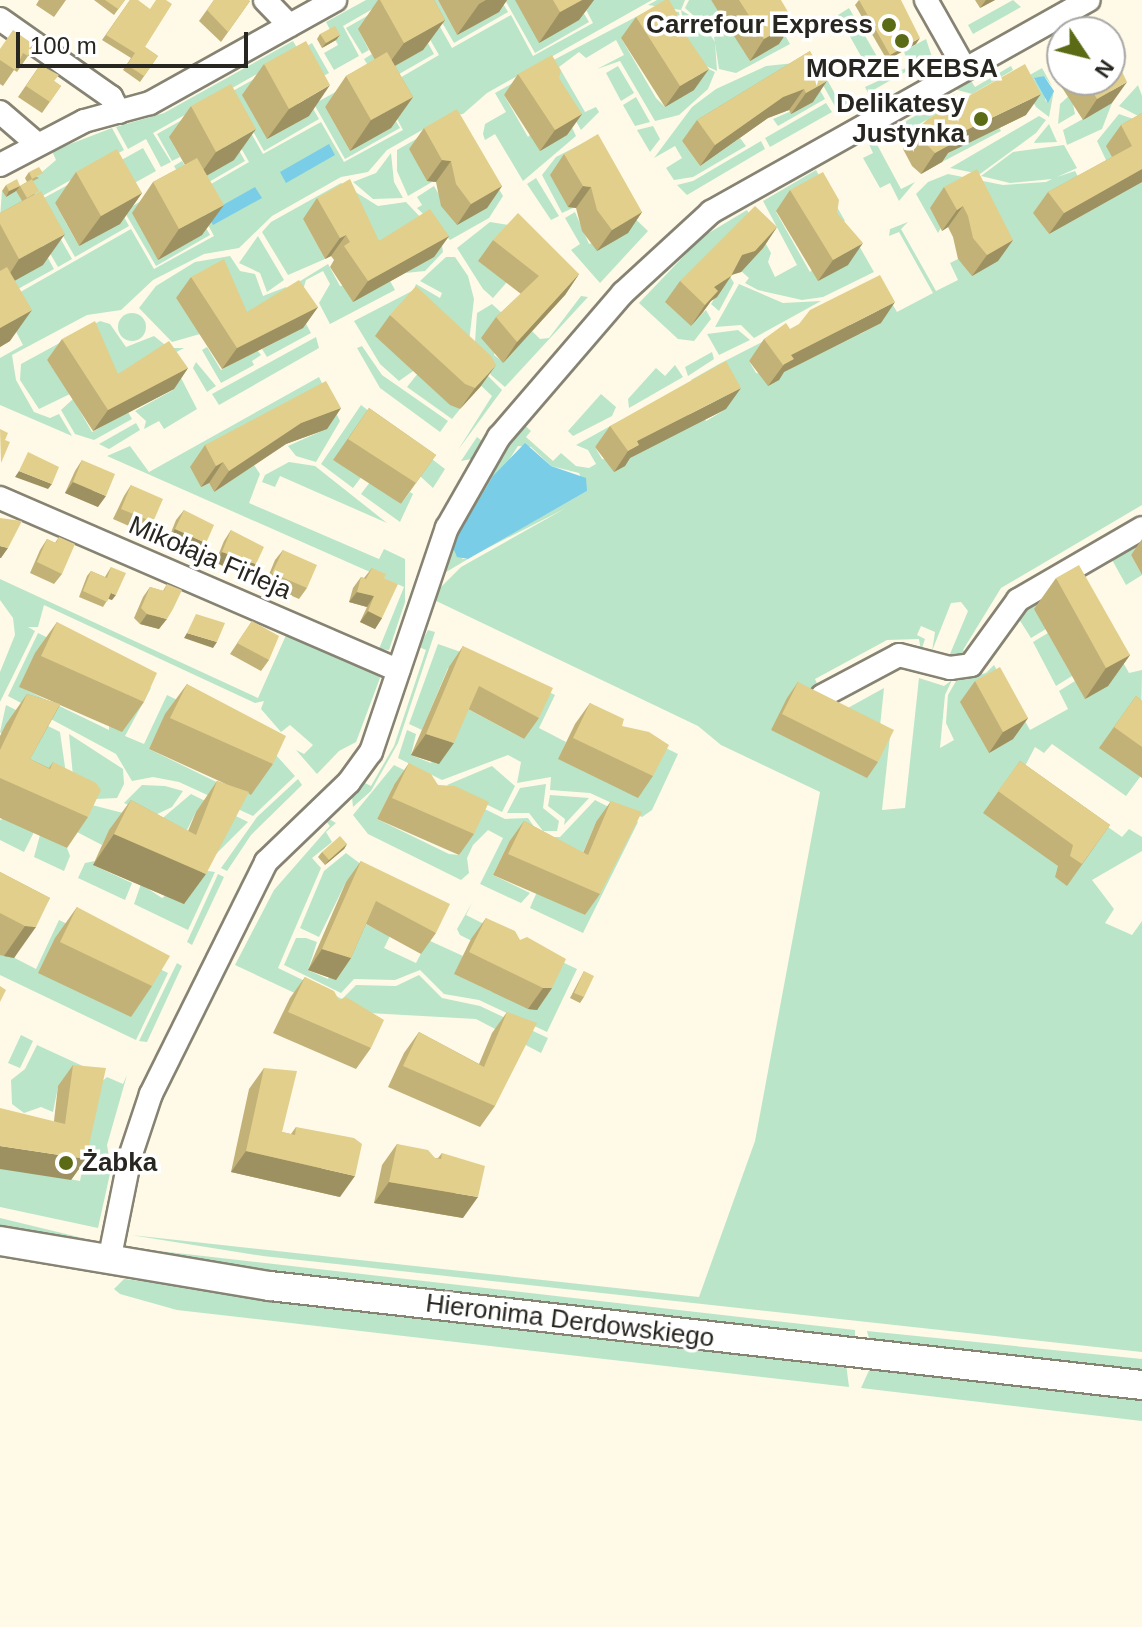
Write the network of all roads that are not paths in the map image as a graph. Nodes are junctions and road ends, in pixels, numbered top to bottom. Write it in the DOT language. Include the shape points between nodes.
graph roads {
  1 [pos="265,0"];
  2 [pos="335,0"];
  3 [pos="926,0"];
  4 [pos="1089,0"];
  5 [pos="0,19"];
  6 [pos="289,25"];
  7 [pos="965,69"];
  8 [pos="0,112"];
  9 [pos="119,112"];
  10 [pos="36,143"];
  11 [pos="0,165"];
  12 [pos="0,498"];
  13 [pos="1142,528"];
  14 [pos="398,670"];
  15 [pos="822,696"];
  16 [pos="0,1241"];
  17 [pos="109,1261"];
  18 [pos="1142,1385"];
  1 -- 6 [label="street"];
  2 -- 6 [label="street"];
  3 -- 7 [label="street"];
  4 -- 7 [label="street"];
  5 -- 9 [label="street" via="111,97"];
  6 -- 9 [label="street" via="150,103"];
  7 -- 14 [label="street" via="711,212 623,293 472,476 432,564"];
  8 -- 10 [label="street"];
  9 -- 10 [label="street"];
  10 -- 11 [label="street"];
  12 -- 14 [label="street, Mikołaja Firleja"];
  13 -- 15 [label="street" via="1018,600 971,665 954,668 899,655"];
  14 -- 17 [label="street" via="364,764 287,838 252,886 144,1111"];
  16 -- 17 [label="main road, Hieronima Derdowskiego"];
  17 -- 18 [label="main road, Hieronima Derdowskiego" via="270,1286"];
}
